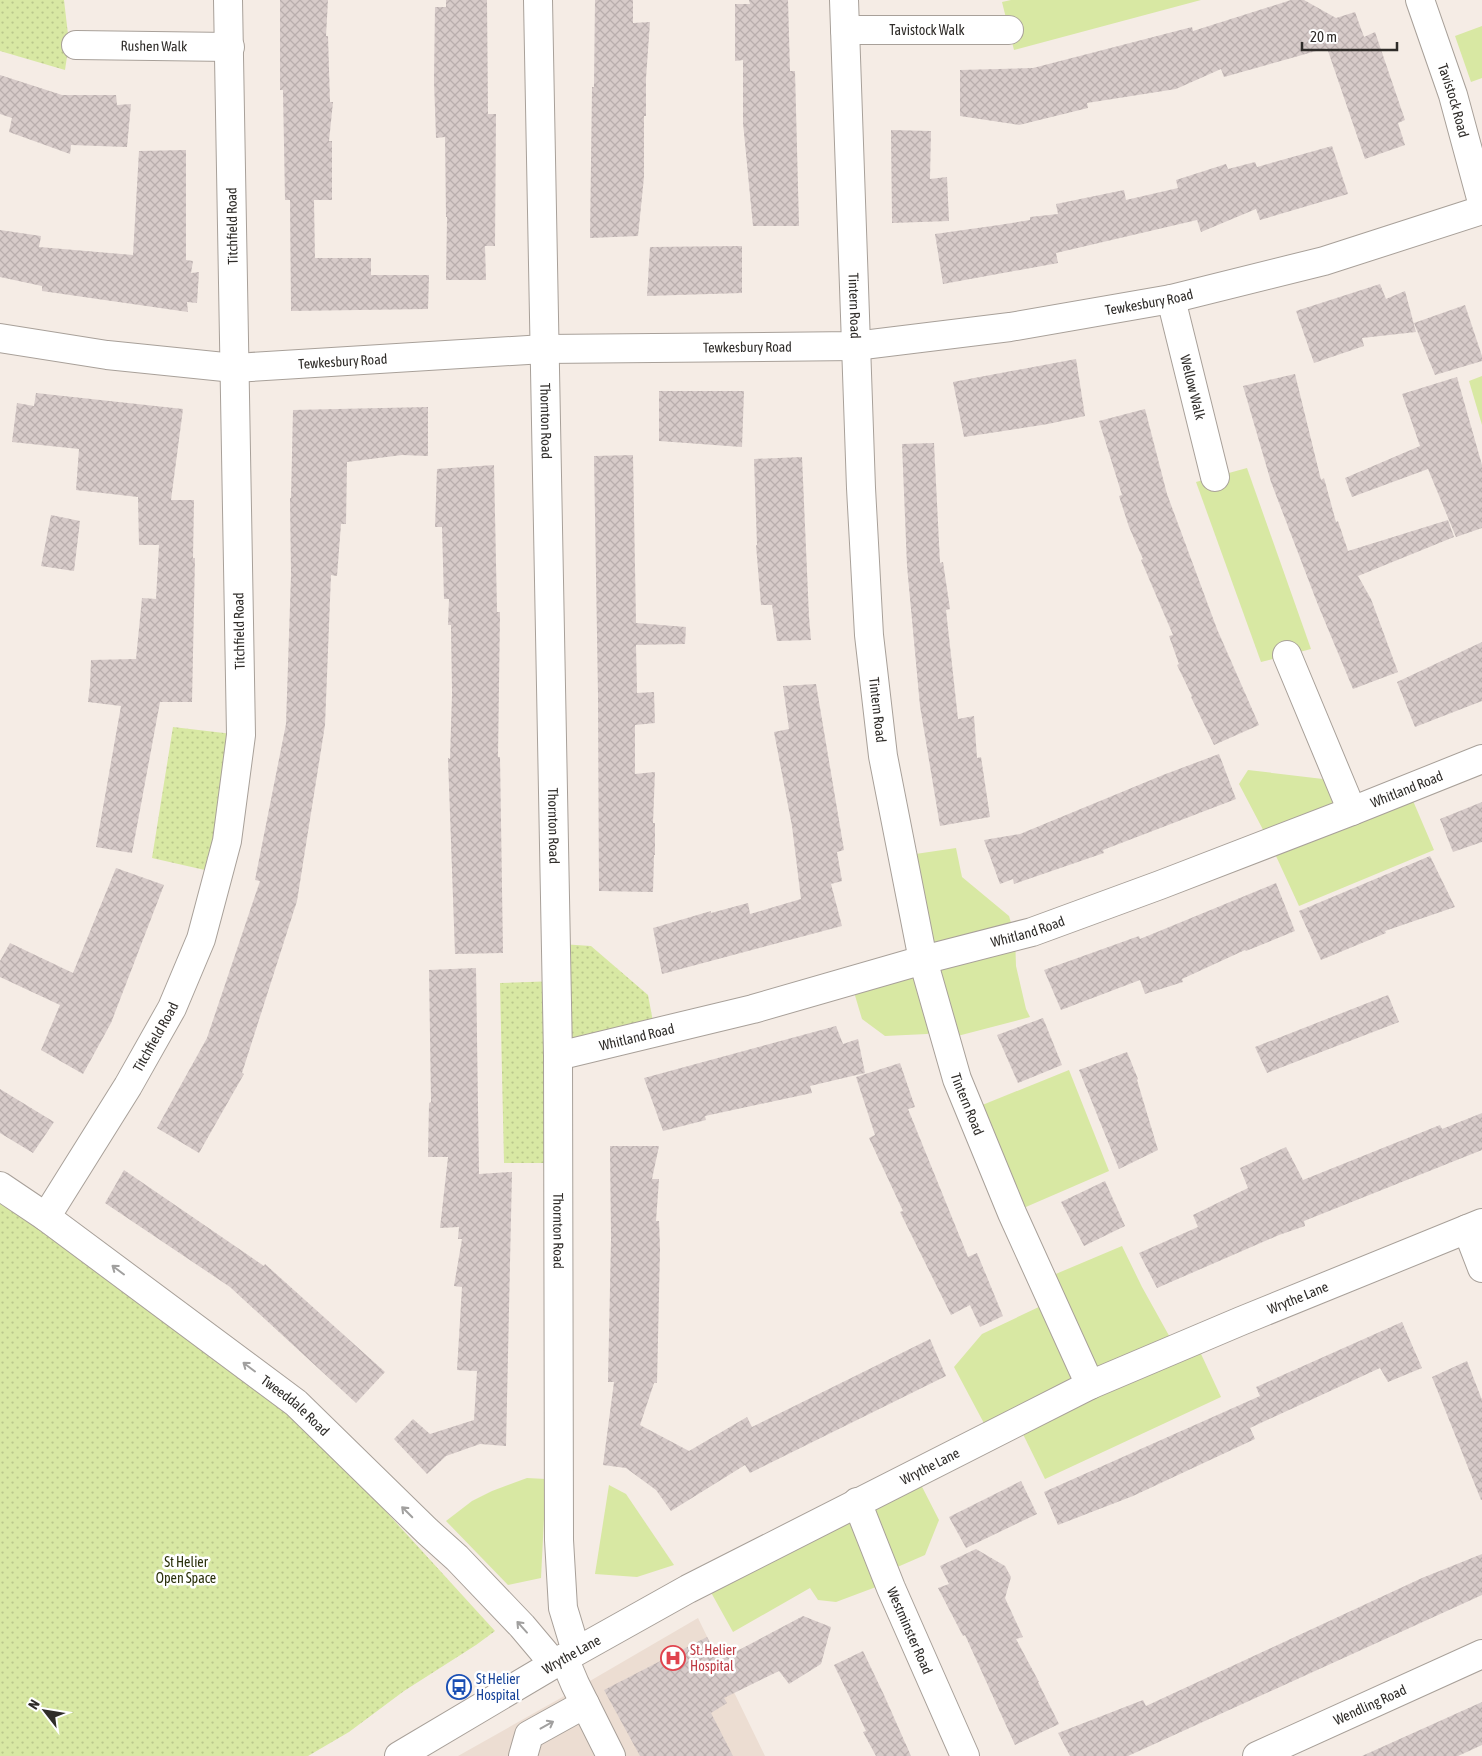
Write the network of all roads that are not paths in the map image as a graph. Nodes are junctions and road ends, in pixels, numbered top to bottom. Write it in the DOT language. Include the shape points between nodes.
graph roads {
  1 [pos="228,0"];
  2 [pos="538,0"];
  3 [pos="844,0"];
  4 [pos="1420,0"];
  5 [pos="845,30"];
  6 [pos="1009,30"];
  7 [pos="76,45"];
  8 [pos="230,47"];
  9 [pos="1482,202"];
  10 [pos="1482,210"];
  11 [pos="1171,299"];
  12 [pos="0,338"];
  13 [pos="855,346"];
  14 [pos="544,349"];
  15 [pos="234,368"];
  16 [pos="1215,477"];
  17 [pos="1287,655"];
  18 [pos="1482,759"];
  19 [pos="1352,811"];
  20 [pos="923,960"];
  21 [pos="558,1056"];
  22 [pos="0,1186"];
  23 [pos="46,1217"];
  24 [pos="1475,1226"];
  25 [pos="1482,1268"];
  26 [pos="1090,1385"];
  27 [pos="857,1502"];
  28 [pos="1482,1654"];
  29 [pos="565,1657"];
  30 [pos="585,1704"];
  31 [pos="400,1756"];
  32 [pos="523,1756"];
  33 [pos="611,1756"];
  34 [pos="965,1756"];
  35 [pos="1257,1756"];
  1 -- 8 [label="street, Titchfield Road"];
  2 -- 14 [label="street, Thornton Road"];
  3 -- 5 [label="street, Tintern Road"];
  4 -- 9 [label="street, Tavistock Road" via="1453,96"];
  5 -- 6 [label="street, Tavistock Walk"];
  5 -- 13 [label="street, Tintern Road"];
  7 -- 8 [label="street, Rushen Walk"];
  8 -- 15 [label="street, Titchfield Road"];
  10 -- 11 [label="street, Tewkesbury Road" via="1324,261"];
  11 -- 13 [label="street, Tewkesbury Road" via="1010,326"];
  11 -- 16 [label="street, Wellow Walk"];
  12 -- 15 [label="street, Tewkesbury Road" via="107,355"];
  13 -- 14 [label="street, Tewkesbury Road"];
  13 -- 20 [label="street, Tintern Road" via="869,635 883,756"];
  14 -- 15 [label="street, Tewkesbury Road"];
  14 -- 21 [label="street, Thornton Road"];
  15 -- 23 [label="street, Titchfield Road" via="241,735 227,841 201,939 172,1008 128,1086"];
  17 -- 19 [label="street"];
  18 -- 19 [label="street, Whitland Road"];
  19 -- 20 [label="street, Whitland Road" via="1032,932"];
  20 -- 21 [label="street, Whitland Road" via="753,1008"];
  20 -- 26 [label="street, Tintern Road" via="960,1087 1012,1213"];
  21 -- 29 [label="street, Thornton Road" via="559,1540"];
  22 -- 23 [label="street, Tweeddale Road"];
  29 -- 23 [label="street, Tweeddale Road, one-way" via="522,1626 457,1558 296,1403"];
  24 -- 25 [label="street"];
  24 -- 26 [label="street, Wrythe Lane"];
  26 -- 27 [label="street, Wrythe Lane"];
  27 -- 29 [label="street, Wrythe Lane"];
  27 -- 34 [label="street, Westminster Road"];
  28 -- 35 [label="street, Wendling Road"];
  29 -- 30 [label="street"];
  29 -- 31 [label="street, Wrythe Lane"];
  32 -- 30 [label="street, one-way" via="529,1735"];
  30 -- 33 [label="street"];
}
